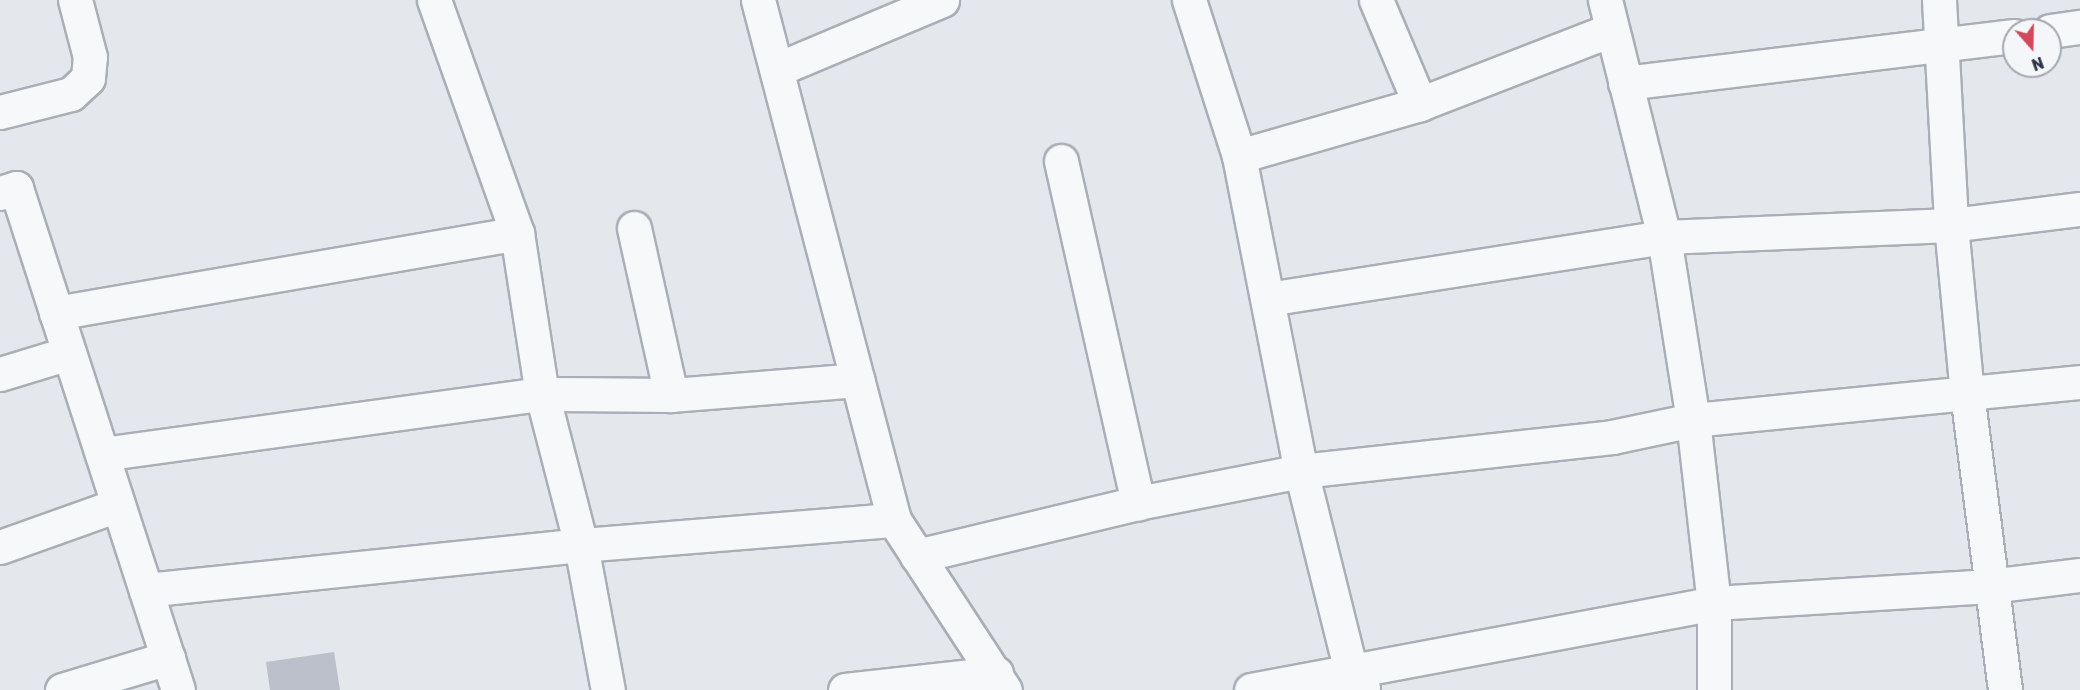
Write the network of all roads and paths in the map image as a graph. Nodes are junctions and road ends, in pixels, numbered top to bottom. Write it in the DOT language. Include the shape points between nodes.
graph roads {
  1 [pos="75,0"];
  2 [pos="434,0"];
  3 [pos="758,0"];
  4 [pos="942,0"];
  5 [pos="1190,0"];
  6 [pos="1376,0"];
  7 [pos="1939,0"];
  8 [pos="1608,15"];
  9 [pos="2080,27"];
  10 [pos="2062,29"];
  11 [pos="2002,38"];
  12 [pos="1942,45"];
  13 [pos="778,69"];
  14 [pos="1625,83"];
  15 [pos="1420,104"];
  16 [pos="0,112"];
  17 [pos="1239,156"];
  18 [pos="1061,161"];
  19 [pos="0,193"];
  20 [pos="2080,209"];
  21 [pos="1951,225"];
  22 [pos="634,228"];
  23 [pos="517,233"];
  24 [pos="1664,237"];
  25 [pos="1268,299"];
  26 [pos="56,313"];
  27 [pos="69,353"];
  28 [pos="0,374"];
  29 [pos="858,380"];
  30 [pos="2080,382"];
  31 [pos="1967,393"];
  32 [pos="542,394"];
  33 [pos="671,395"];
  34 [pos="1693,420"];
  35 [pos="102,454"];
  36 [pos="1301,471"];
  37 [pos="1138,503"];
  38 [pos="118,505"];
  39 [pos="894,520"];
  40 [pos="581,545"];
  41 [pos="0,547"];
  42 [pos="916,556"];
  43 [pos="2080,574"];
  44 [pos="1990,586"];
  45 [pos="146,590"];
  46 [pos="1714,603"];
  47 [pos="168,658"];
  48 [pos="1358,680"];
  49 [pos="1001,681"];
  50 [pos="62,690"];
  51 [pos="178,690"];
  52 [pos="608,690"];
  53 [pos="845,690"];
  54 [pos="1251,690"];
  55 [pos="1714,690"];
  56 [pos="2005,690"];
  1 -- 16 [label="street" via="90,57 88,78 71,94"];
  2 -- 23 [label="street"];
  3 -- 13 [label="street"];
  4 -- 13 [label="street"];
  5 -- 17 [label="street"];
  6 -- 15 [label="street"];
  7 -- 12 [label="street"];
  8 -- 14 [label="street"];
  8 -- 15 [label="street"];
  9 -- 10 [label="street"];
  11 -- 12 [label="street"];
  12 -- 14 [label="street"];
  12 -- 21 [label="street"];
  13 -- 29 [label="street"];
  14 -- 24 [label="street"];
  15 -- 17 [label="street"];
  17 -- 25 [label="street"];
  18 -- 37 [label="street"];
  19 -- 26 [label="street" via="16,188"];
  20 -- 21 [label="street"];
  21 -- 24 [label="street"];
  21 -- 31 [label="street"];
  22 -- 33 [label="street"];
  23 -- 26 [label="street"];
  23 -- 32 [label="street"];
  24 -- 25 [label="street"];
  24 -- 34 [label="street"];
  25 -- 36 [label="street"];
  26 -- 27 [label="street"];
  27 -- 28 [label="street"];
  27 -- 35 [label="street"];
  29 -- 33 [label="street"];
  29 -- 39 [label="street"];
  30 -- 31 [label="street"];
  31 -- 34 [label="street"];
  31 -- 44 [label="street"];
  32 -- 33 [label="street"];
  32 -- 35 [label="street"];
  32 -- 40 [label="street"];
  34 -- 36 [label="street" via="1612,437"];
  34 -- 46 [label="street"];
  35 -- 38 [label="street"];
  36 -- 37 [label="street"];
  36 -- 48 [label="street"];
  37 -- 42 [label="street"];
  38 -- 41 [label="street"];
  38 -- 45 [label="street"];
  39 -- 40 [label="street"];
  39 -- 42 [label="street"];
  40 -- 45 [label="street"];
  40 -- 52 [label="street"];
  42 -- 49 [label="street"];
  43 -- 44 [label="street"];
  44 -- 46 [label="street"];
  44 -- 56 [label="street"];
  45 -- 47 [label="street"];
  46 -- 48 [label="street"];
  46 -- 55 [label="street"];
  47 -- 50 [label="street"];
  47 -- 51 [label="street"];
  48 -- 54 [label="street"];
  49 -- 53 [label="street"];
}
